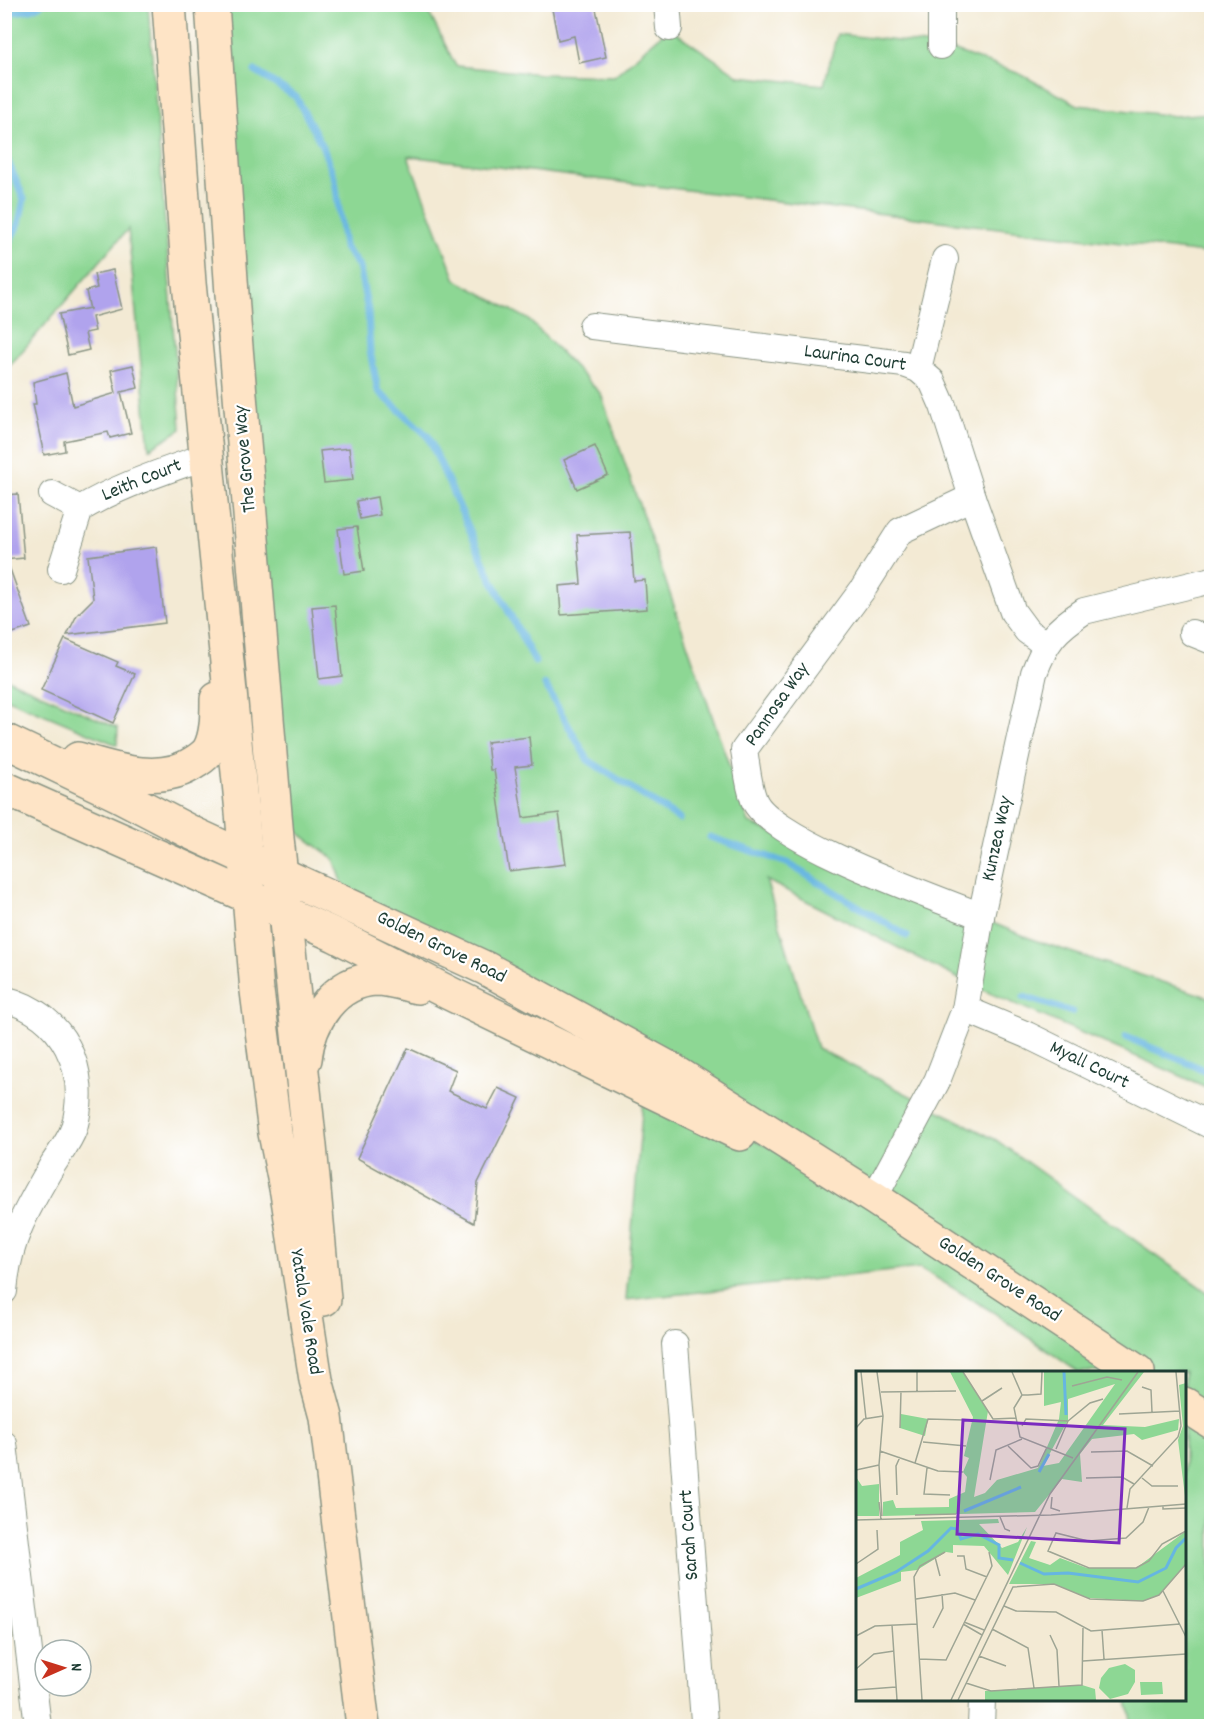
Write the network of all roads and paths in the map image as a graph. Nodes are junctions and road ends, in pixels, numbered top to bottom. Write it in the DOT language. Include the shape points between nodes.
graph roads {
  1 [pos="169,4"];
  2 [pos="212,4"];
  3 [pos="941,4"];
  4 [pos="941,46"];
  5 [pos="945,259"];
  6 [pos="592,326"];
  7 [pos="918,369"];
  8 [pos="206,456"];
  9 [pos="52,494"];
  10 [pos="972,497"];
  11 [pos="80,509"];
  12 [pos="214,537"];
  13 [pos="61,569"];
  14 [pos="1212,580"];
  15 [pos="1046,645"];
  16 [pos="4,739"];
  17 [pos="4,788"];
  18 [pos="246,858"];
  19 [pos="189,871"];
  20 [pos="280,873"];
  21 [pos="249,897"];
  22 [pos="285,912"];
  23 [pos="981,916"];
  24 [pos="451,994"];
  25 [pos="4,999"];
  26 [pos="965,1009"];
  27 [pos="265,1058"];
  28 [pos="303,1081"];
  29 [pos="1212,1126"];
  30 [pos="866,1194"];
  31 [pos="4,1291"];
  32 [pos="675,1344"];
  33 [pos="1136,1371"];
  34 [pos="1186,1405"];
  35 [pos="326,1417"];
  36 [pos="1212,1422"];
  37 [pos="4,1444"];
  38 [pos="982,1701"];
  39 [pos="38,1726"];
  40 [pos="363,1726"];
  41 [pos="702,1726"];
  42 [pos="981,1726"];
  1 -- 8 [label="main road, The Grove Way"];
  2 -- 20 [label="main road, The Grove Way"];
  3 -- 4 [label="street"];
  5 -- 7 [label="street"];
  6 -- 7 [label="street, Laurina Court" via="904,364"];
  7 -- 10 [label="street, Laurina Court" via="932,381 943,406"];
  8 -- 11 [label="street, Leith Court" via="129,484"];
  8 -- 12 [label="main road, The Grove Way"];
  9 -- 11 [label="street, Leith Court"];
  10 -- 15 [label="street, Laurina Court" via="1013,612 1027,631"];
  10 -- 23 [label="street, Pannosa Way" via="900,531 863,589 744,750 754,802 776,825 818,850"];
  11 -- 13 [label="street, Leith Court"];
  12 -- 16 [label="main road" via="216,719 213,740 204,757 172,773 149,774 118,771"];
  12 -- 18 [label="main road, The Grove Way"];
  14 -- 15 [label="street, Kunzea Way" via="1084,611"];
  15 -- 23 [label="street, Kunzea Way" via="1034,673"];
  16 -- 18 [label="main road, Golden Grove Road"];
  17 -- 19 [label="main road, Golden Grove Road"];
  18 -- 20 [label="main road, Golden Grove Road"];
  18 -- 21 [label="main road, The Grove Way"];
  19 -- 21 [label="main road, Golden Grove Road"];
  19 -- 27 [label="main road" via="225,910"];
  20 -- 22 [label="main road, The Grove Way"];
  20 -- 30 [label="main road, Golden Grove Road" via="485,968 600,1029 667,1066"];
  21 -- 22 [label="main road, Golden Grove Road"];
  21 -- 27 [label="main road, Yatala Vale Road"];
  22 -- 24 [label="main road, Golden Grove Road"];
  22 -- 28 [label="main road"];
  23 -- 26 [label="street, Kunzea Way"];
  24 -- 28 [label="main road" via="377,979 337,993 314,1022"];
  24 -- 30 [label="main road, Golden Grove Road"];
  25 -- 31 [label="street" via="30,1008 62,1036 73,1057 80,1090 73,1130 18,1227 9,1253"];
  26 -- 29 [label="street, Myall Court" via="1027,1035"];
  26 -- 30 [label="street, Kunzea Way" via="937,1081"];
  27 -- 35 [label="main road, Yatala Vale Road" via="314,1371"];
  28 -- 35 [label="main road" via="330,1370"];
  30 -- 33 [label="main road, Golden Grove Road"];
  32 -- 41 [label="street, Sarah Court"];
  34 -- 36 [label="main road"];
  35 -- 40 [label="main road, Yatala Vale Road"];
  37 -- 39 [label="street"];
  38 -- 42 [label="street"];
}
